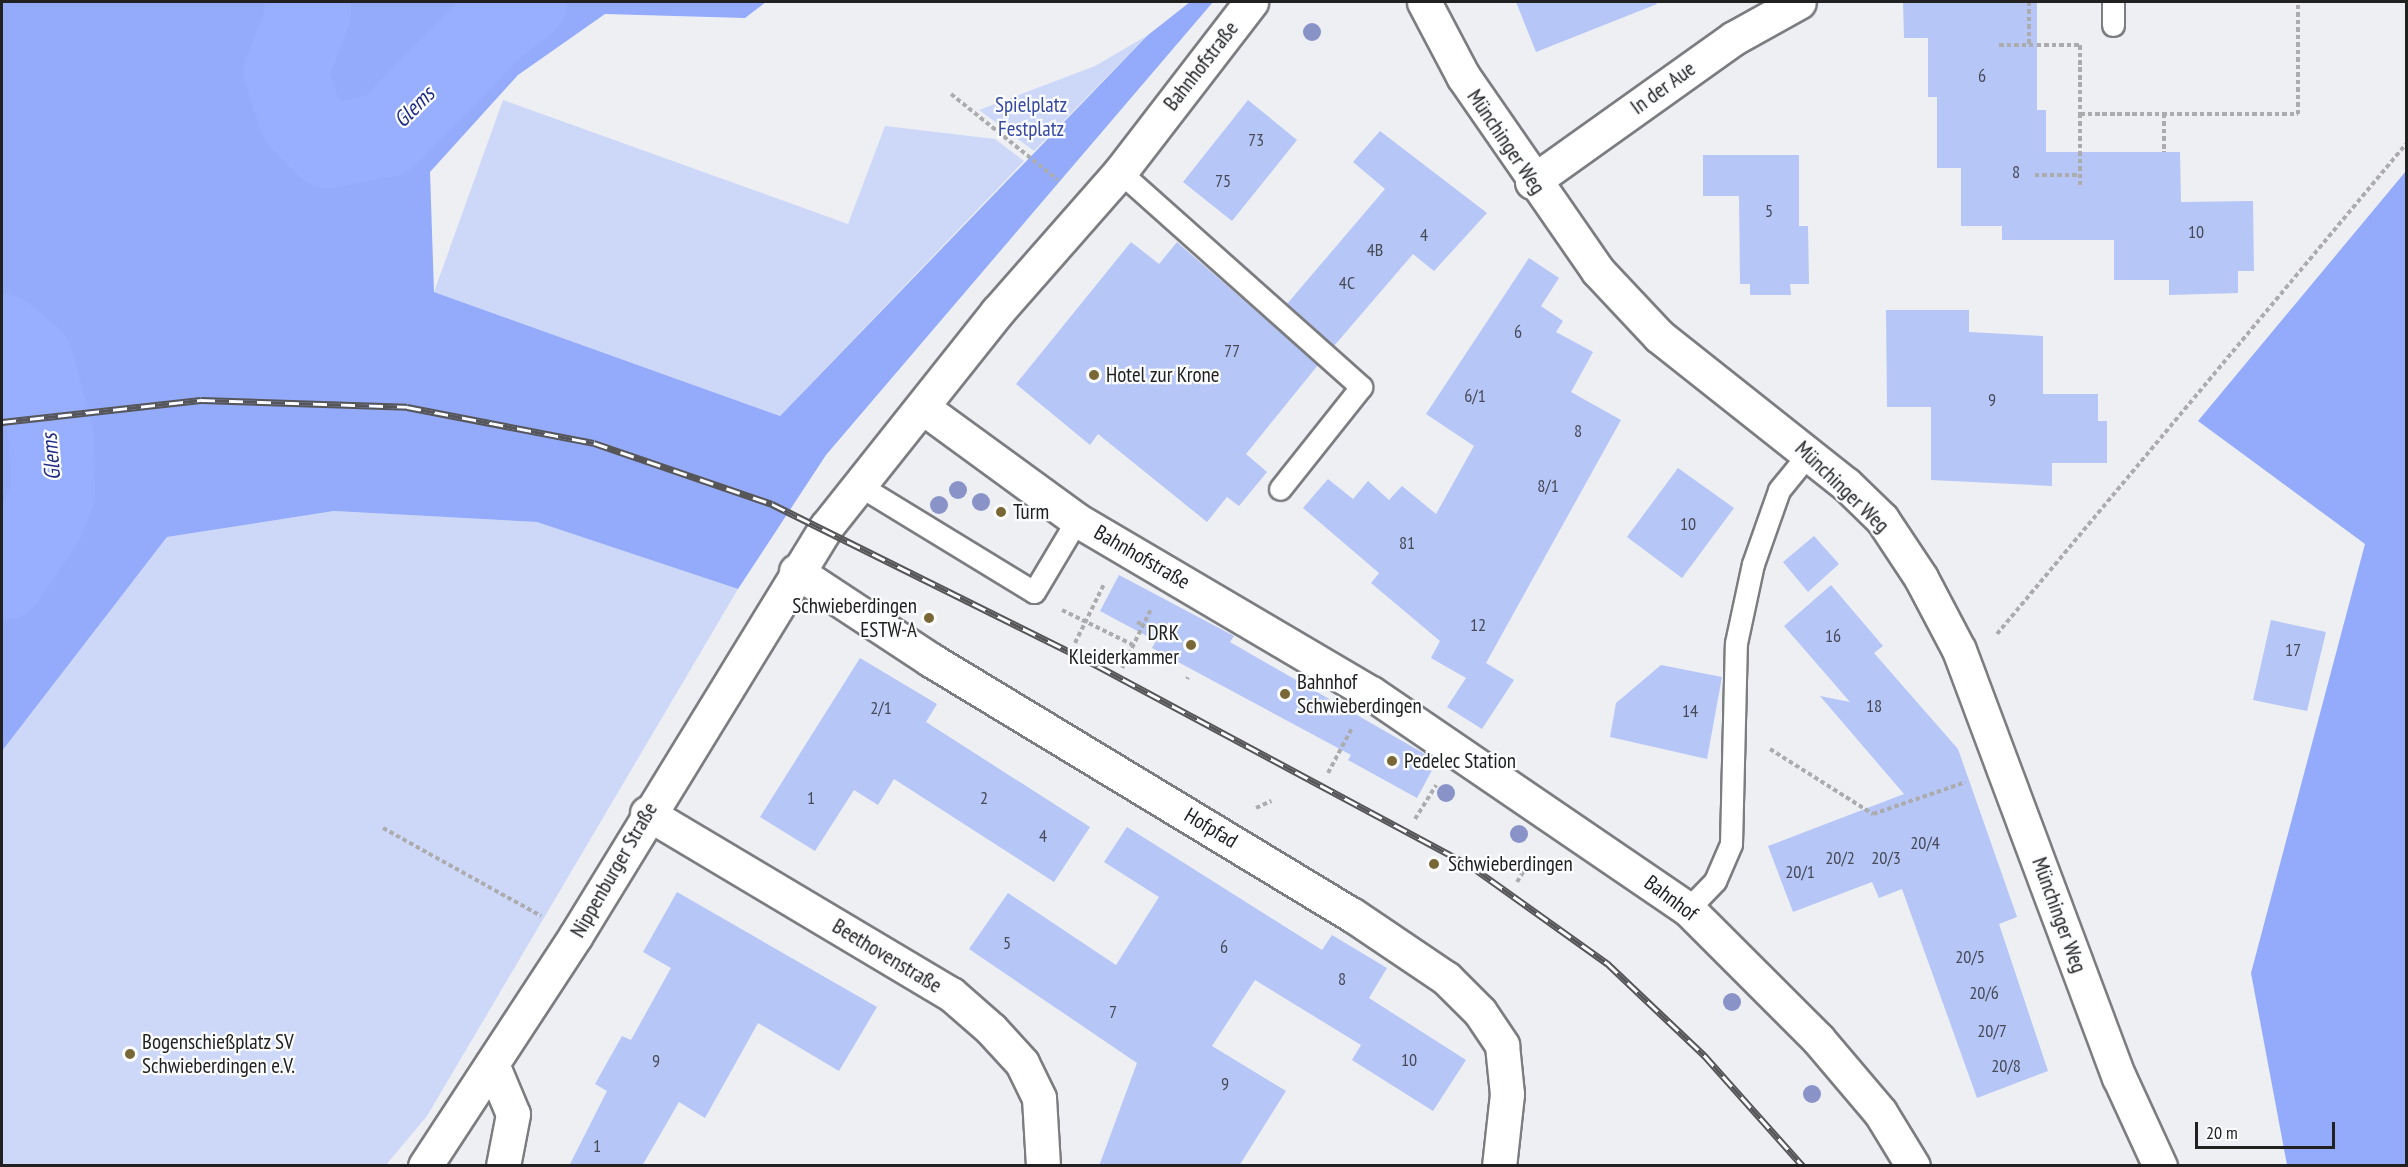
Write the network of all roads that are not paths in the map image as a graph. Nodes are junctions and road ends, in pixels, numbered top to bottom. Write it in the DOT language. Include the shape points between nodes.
graph roads {
  1 [pos="1251,2"];
  2 [pos="1424,2"];
  3 [pos="1799,2"];
  4 [pos="2113,2"];
  5 [pos="2113,25"];
  6 [pos="1120,172"];
  7 [pos="1532,182"];
  8 [pos="922,407"];
  9 [pos="1810,452"];
  10 [pos="857,484"];
  11 [pos="1280,489"];
  12 [pos="1077,520"];
  13 [pos="796,571"];
  14 [pos="1371,693"];
  15 [pos="647,813"];
  16 [pos="1688,909"];
  17 [pos="492,1064"];
  18 [pos="425,1166"];
  19 [pos="503,1166"];
  20 [pos="1042,1166"];
  21 [pos="1499,1166"];
  22 [pos="1913,1166"];
  23 [pos="2160,1166"];
  1 -- 6 [label="street, Bahnhofstraße"];
  2 -- 7 [label="street, Münchinger Weg" via="1463,76"];
  3 -- 7 [label="street, In der Aue" via="1734,38"];
  4 -- 5 [label="lane"];
  6 -- 8 [label="street, Bahnhofstraße"];
  6 -- 11 [label="lane" via="1361,387"];
  7 -- 9 [label="street, Münchinger Weg" via="1598,271 1659,336"];
  8 -- 10 [label="street, Bahnhofstraße"];
  8 -- 12 [label="street, Bahnhofstraße"];
  9 -- 16 [label="lane" via="1779,490 1753,564 1736,643 1731,844 1715,881"];
  9 -- 23 [label="street, Münchinger Weg" via="1882,519 1959,650 2119,1077"];
  10 -- 12 [label="lane" via="1034,592"];
  10 -- 13 [label="street, Bahnhofstraße"];
  12 -- 14 [label="street, Bahnhofstraße"];
  13 -- 15 [label="street, Nippenburger Straße"];
  13 -- 21 [label="street, Hofpfad" via="931,660 1351,914 1446,978 1480,1012 1502,1045 1507,1094"];
  14 -- 16 [label="street, Bahnhof"];
  15 -- 17 [label="street, Nippenburger Straße" via="576,935"];
  15 -- 20 [label="street, Beethovenstraße" via="951,994 991,1029 1022,1063 1039,1098"];
  16 -- 22 [label="street, Bahnhof" via="1818,1039 1880,1112"];
  17 -- 18 [label="street, Nippenburger Straße"];
  17 -- 19 [label="street" via="513,1114"];
}
